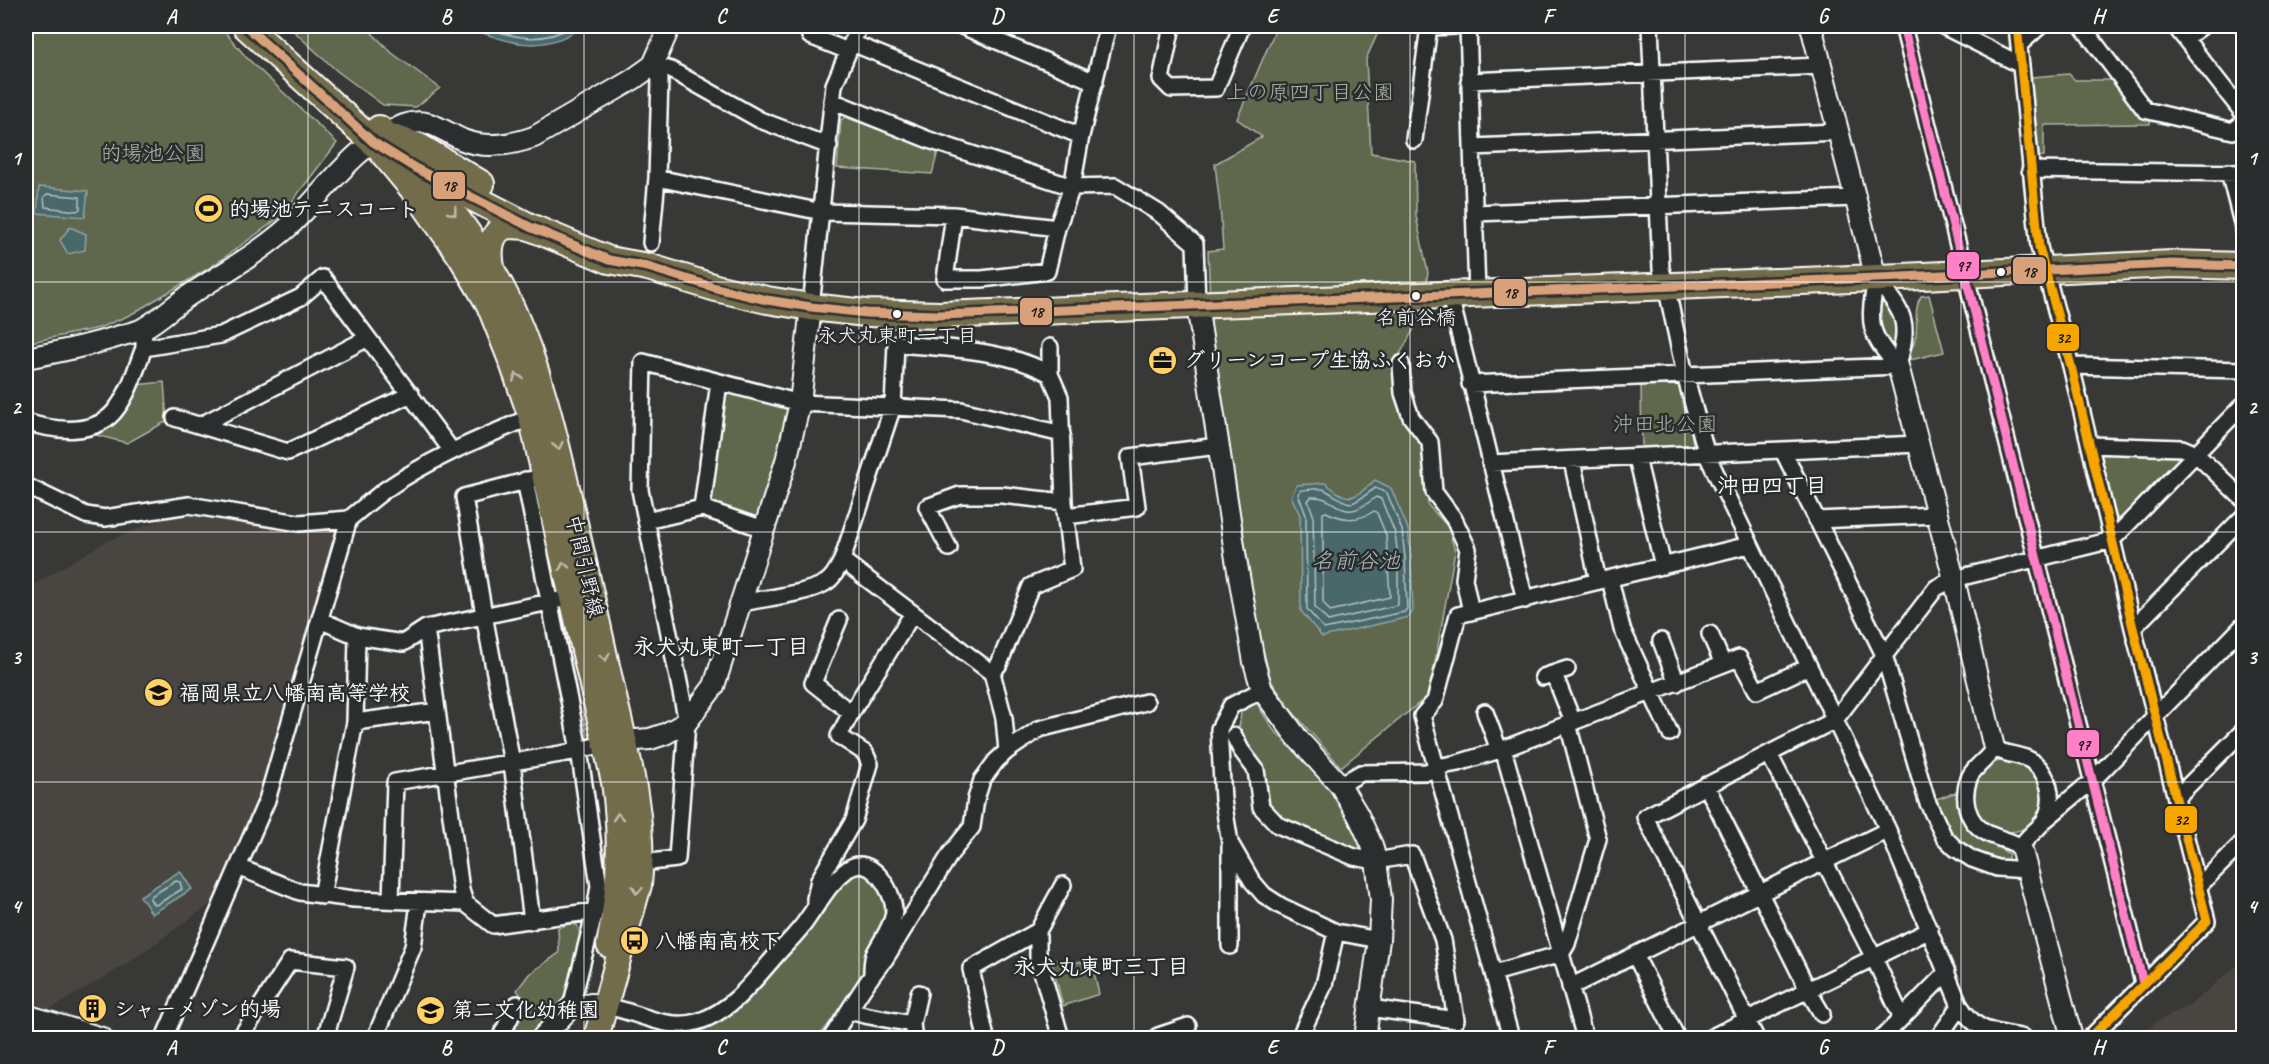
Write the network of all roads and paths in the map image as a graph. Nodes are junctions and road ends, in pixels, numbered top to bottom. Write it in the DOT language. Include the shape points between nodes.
graph roads {
  1 [pos="246,26"];
  2 [pos="270,26"];
  3 [pos="670,26"];
  4 [pos="814,26"];
  5 [pos="859,26"];
  6 [pos="962,26"];
  7 [pos="1172,26"];
  8 [pos="1242,26"];
  9 [pos="1428,26"];
  10 [pos="1455,26"];
  11 [pos="1468,26"];
  12 [pos="1650,26"];
  13 [pos="1811,26"];
  14 [pos="1903,26"];
  15 [pos="1943,26"];
  16 [pos="2017,26"];
  17 [pos="2040,26"];
  18 [pos="2082,26"];
  19 [pos="2175,26"];
  20 [pos="2202,26"];
  21 [pos="1105,27"];
  22 [pos="2186,38"];
  23 [pos="2020,44"];
  24 [pos="850,47"];
  25 [pos="653,65"];
  26 [pos="2021,65"];
  27 [pos="1821,66"];
  28 [pos="1653,74"];
  29 [pos="1469,81"];
  30 [pos="1095,82"];
  31 [pos="832,101"];
  32 [pos="2244,114"];
  33 [pos="2244,122"];
  34 [pos="1838,132"];
  35 [pos="1081,136"];
  36 [pos="379,138"];
  37 [pos="1414,140"];
  38 [pos="1655,140"];
  39 [pos="829,146"];
  40 [pos="1472,147"];
  41 [pos="415,168"];
  42 [pos="2030,170"];
  43 [pos="2236,173"];
  44 [pos="657,178"];
  45 [pos="1072,187"];
  46 [pos="1855,198"];
  47 [pos="1657,205"];
  48 [pos="822,212"];
  49 [pos="1475,213"];
  50 [pos="954,215"];
  51 [pos="530,227"];
  52 [pos="1057,228"];
  53 [pos="2244,231"];
  54 [pos="650,255"];
  55 [pos="2244,266"];
  56 [pos="2046,270"];
  57 [pos="1966,274"];
  58 [pos="494,276"];
  59 [pos="1876,278"];
  60 [pos="1666,285"];
  61 [pos="1477,293"];
  62 [pos="1443,296"];
  63 [pos="1205,304"];
  64 [pos="811,307"];
  65 [pos="143,338"];
  66 [pos="368,338"];
  67 [pos="1050,347"];
  68 [pos="26,358"];
  69 [pos="1401,364"];
  70 [pos="1898,366"];
  71 [pos="2071,366"];
  72 [pos="2244,370"];
  73 [pos="1050,374"];
  74 [pos="1685,375"];
  75 [pos="719,382"];
  76 [pos="1470,384"];
  77 [pos="411,394"];
  78 [pos="800,403"];
  79 [pos="893,406"];
  80 [pos="2243,406"];
  81 [pos="540,413"];
  82 [pos="175,418"];
  83 [pos="26,422"];
  84 [pos="201,425"];
  85 [pos="1062,434"];
  86 [pos="1918,444"];
  87 [pos="2090,445"];
  88 [pos="1218,446"];
  89 [pos="452,451"];
  90 [pos="1783,451"];
  91 [pos="1707,454"];
  92 [pos="2196,454"];
  93 [pos="1637,458"];
  94 [pos="1572,461"];
  95 [pos="1490,463"];
  96 [pos="535,478"];
  97 [pos="26,486"];
  98 [pos="2244,500"];
  99 [pos="702,508"];
  100 [pos="1065,509"];
  101 [pos="1937,515"];
  102 [pos="2244,516"];
  103 [pos="349,519"];
  104 [pos="1816,520"];
  105 [pos="646,521"];
  106 [pos="764,530"];
  107 [pos="2112,540"];
  108 [pos="1749,545"];
  109 [pos="949,548"];
  110 [pos="2036,557"];
  111 [pos="842,560"];
  112 [pos="1663,566"];
  113 [pos="1954,579"];
  114 [pos="1604,580"];
  115 [pos="560,599"];
  116 [pos="1525,600"];
  117 [pos="742,603"];
  118 [pos="1471,612"];
  119 [pos="913,613"];
  120 [pos="483,615"];
  121 [pos="320,620"];
  122 [pos="839,620"];
  123 [pos="2244,625"];
  124 [pos="426,628"];
  125 [pos="2133,628"];
  126 [pos="1710,634"];
  127 [pos="357,636"];
  128 [pos="1661,641"];
  129 [pos="1884,655"];
  130 [pos="1723,664"];
  131 [pos="1808,667"];
  132 [pos="992,673"];
  133 [pos="1555,673"];
  134 [pos="1677,683"];
  135 [pos="1262,690"];
  136 [pos="1651,693"];
  137 [pos="1146,702"];
  138 [pos="437,711"];
  139 [pos="851,712"];
  140 [pos="1485,712"];
  141 [pos="2156,716"];
  142 [pos="1834,720"];
  143 [pos="355,722"];
  144 [pos="687,722"];
  145 [pos="1571,723"];
  146 [pos="2244,730"];
  147 [pos="1670,734"];
  148 [pos="1234,736"];
  149 [pos="614,742"];
  150 [pos="1994,748"];
  151 [pos="1501,749"];
  152 [pos="579,750"];
  153 [pos="1007,752"];
  154 [pos="1769,754"];
  155 [pos="512,763"];
  156 [pos="1437,767"];
  157 [pos="446,774"];
  158 [pos="2092,781"];
  159 [pos="1706,784"];
  160 [pos="1340,785"];
  161 [pos="2050,797"];
  162 [pos="2176,798"];
  163 [pos="2066,804"];
  164 [pos="2045,820"];
  165 [pos="1888,830"];
  166 [pos="2244,841"];
  167 [pos="1230,843"];
  168 [pos="2021,847"];
  169 [pos="1376,861"];
  170 [pos="1824,862"];
  171 [pos="641,863"];
  172 [pos="238,867"];
  173 [pos="2028,870"];
  174 [pos="1063,885"];
  175 [pos="2199,886"];
  176 [pos="1761,892"];
  177 [pos="322,896"];
  178 [pos="391,900"];
  179 [pos="419,903"];
  180 [pos="465,903"];
  181 [pos="813,910"];
  182 [pos="595,911"];
  183 [pos="532,921"];
  184 [pos="1698,924"];
  185 [pos="1930,930"];
  186 [pos="1038,931"];
  187 [pos="1336,932"];
  188 [pos="1379,940"];
  189 [pos="1230,946"];
  190 [pos="1561,954"];
  191 [pos="1635,956"];
  192 [pos="1874,958"];
  193 [pos="1947,972"];
  194 [pos="872,973"];
  195 [pos="1494,973"];
  196 [pos="2143,983"];
  197 [pos="1570,987"];
  198 [pos="1808,990"];
  199 [pos="919,993"];
  200 [pos="517,1004"];
  201 [pos="590,1005"];
  202 [pos="1960,1006"];
  203 [pos="1370,1008"];
  204 [pos="850,1011"];
  205 [pos="1822,1014"];
  206 [pos="26,1015"];
  207 [pos="1902,1018"];
  208 [pos="1747,1021"];
  209 [pos="1188,1026"];
  210 [pos="913,1031"];
  211 [pos="1977,1033"];
  212 [pos="102,1038"];
  213 [pos="164,1038"];
  214 [pos="240,1038"];
  215 [pos="325,1038"];
  216 [pos="375,1038"];
  217 [pos="500,1038"];
  218 [pos="542,1038"];
  219 [pos="579,1038"];
  220 [pos="596,1038"];
  221 [pos="831,1038"];
  222 [pos="986,1038"];
  223 [pos="1061,1038"];
  224 [pos="1158,1038"];
  225 [pos="1299,1038"];
  226 [pos="1365,1038"];
  227 [pos="1511,1038"];
  228 [pos="1585,1038"];
  229 [pos="1677,1038"];
  230 [pos="1710,1038"];
  231 [pos="1756,1038"];
  232 [pos="1882,1038"];
  233 [pos="1938,1038"];
  234 [pos="2024,1038"];
  235 [pos="2072,1038"];
  236 [pos="2090,1038"];
  1 -- 36 [label="highway"];
  2 -- 36 [label="highway"];
  3 -- 25 [label="street"];
  4 -- 24 [label="street" via="810,36"];
  5 -- 24 [label="street"];
  6 -- 30 [label="street"];
  7 -- 8 [label="street" via="1161,79 1171,88 1216,88"];
  9 -- 10 [label="street"];
  9 -- 37 [label="street"];
  11 -- 29 [label="street"];
  12 -- 28 [label="street"];
  13 -- 27 [label="street"];
  14 -- 57 [label="street"];
  15 -- 26 [label="street"];
  16 -- 23 [label="street"];
  17 -- 23 [label="street"];
  18 -- 33 [label="street" via="2145,110 2233,131"];
  19 -- 22 [label="street"];
  20 -- 22 [label="street"];
  21 -- 30 [label="street"];
  22 -- 32 [label="street"];
  23 -- 26 [label="street"];
  24 -- 31 [label="street" via="834,85"];
  24 -- 35 [label="street"];
  25 -- 36 [label="street" via="534,137 517,143 480,144 418,121"];
  25 -- 39 [label="street" via="671,70 760,120"];
  25 -- 44 [label="street" via="660,79"];
  26 -- 42 [label="street"];
  27 -- 28 [label="street"];
  27 -- 34 [label="street"];
  28 -- 29 [label="street"];
  28 -- 38 [label="street"];
  29 -- 40 [label="street"];
  30 -- 35 [label="street"];
  31 -- 39 [label="street"];
  31 -- 45 [label="street" via="929,140"];
  34 -- 38 [label="street"];
  34 -- 46 [label="street"];
  35 -- 45 [label="street"];
  36 -- 41 [label="highway"];
  36 -- 54 [label="highway" via="419,147 561,226 611,246"];
  36 -- 65 [label="street" via="356,154 287,228 188,296"];
  81 -- 36 [label="main road, 中間引野線, one-way" via="489,305 447,234"];
  38 -- 40 [label="street"];
  38 -- 47 [label="street"];
  39 -- 48 [label="street"];
  40 -- 49 [label="street"];
  41 -- 51 [label="highway"];
  41 -- 58 [label="main road, 中間引野線, one-way" via="461,222"];
  42 -- 43 [label="street"];
  42 -- 56 [label="street" via="2039,247"];
  43 -- 53 [label="street"];
  44 -- 48 [label="street"];
  44 -- 54 [label="street"];
  45 -- 52 [label="street"];
  45 -- 63 [label="street" via="1115,186 1160,213 1195,244"];
  46 -- 47 [label="street"];
  46 -- 59 [label="street"];
  47 -- 49 [label="street"];
  47 -- 60 [label="street" via="1661,269"];
  48 -- 50 [label="street"];
  48 -- 64 [label="street"];
  49 -- 61 [label="street"];
  50 -- 52 [label="street"];
  50 -- 52 [label="street" via="945,279 1047,271"];
  51 -- 54 [label="highway" via="609,260"];
  51 -- 58 [label="main road" via="507,226 498,232 489,249"];
  54 -- 64 [label="highway" via="716,288"];
  55 -- 56 [label="highway" via="2172,264"];
  56 -- 57 [label="highway"];
  56 -- 71 [label="street"];
  57 -- 59 [label="highway"];
  57 -- 110 [label="street"];
  58 -- 81 [label="main road, 中間引野線" via="522,332"];
  59 -- 60 [label="highway"];
  59 -- 70 [label="street" via="1905,326"];
  59 -- 70 [label="street" via="1873,333 1882,350"];
  60 -- 61 [label="highway"];
  60 -- 74 [label="street"];
  61 -- 62 [label="highway"];
  62 -- 63 [label="highway"];
  62 -- 76 [label="street"];
  63 -- 64 [label="highway" via="940,315"];
  63 -- 88 [label="street"];
  64 -- 78 [label="street"];
  65 -- 66 [label="street" via="222,335 301,297 324,278"];
  65 -- 68 [label="street"];
  65 -- 83 [label="street" via="116,411 80,430"];
  66 -- 77 [label="street"];
  66 -- 84 [label="street"];
  67 -- 73 [label="street"];
  69 -- 118 [label="street" via="1403,393 1411,417 1431,442 1434,492 1454,519 1468,549 1464,579"];
  70 -- 74 [label="street"];
  70 -- 86 [label="street"];
  71 -- 72 [label="street"];
  71 -- 87 [label="street"];
  73 -- 79 [label="street" via="972,349 896,344"];
  73 -- 85 [label="street" via="1060,397"];
  74 -- 76 [label="street"];
  74 -- 91 [label="street"];
  75 -- 78 [label="street"];
  75 -- 99 [label="street"];
  75 -- 105 [label="street" via="643,362 640,490"];
  76 -- 95 [label="street"];
  77 -- 84 [label="street" via="288,452"];
  77 -- 89 [label="street"];
  78 -- 79 [label="street"];
  78 -- 106 [label="street"];
  79 -- 85 [label="street" via="961,410"];
  79 -- 111 [label="street"];
  80 -- 92 [label="street"];
  81 -- 89 [label="street"];
  81 -- 96 [label="main road, 中間引野線"];
  81 -- 149 [label="main road, 中間引野線, one-way"];
  82 -- 84 [label="street"];
  85 -- 100 [label="street"];
  86 -- 90 [label="street"];
  86 -- 101 [label="street"];
  87 -- 92 [label="street" via="2182,448"];
  87 -- 107 [label="street"];
  88 -- 100 [label="street" via="1130,457 1137,507"];
  88 -- 135 [label="street" via="1247,624"];
  89 -- 103 [label="street" via="385,490"];
  90 -- 91 [label="street"];
  90 -- 104 [label="street"];
  91 -- 93 [label="street"];
  91 -- 108 [label="street"];
  92 -- 98 [label="street"];
  92 -- 107 [label="street"];
  93 -- 94 [label="street"];
  93 -- 112 [label="street"];
  94 -- 95 [label="street"];
  94 -- 114 [label="street"];
  95 -- 116 [label="street"];
  96 -- 115 [label="main road, 中間引野線"];
  96 -- 120 [label="street" via="464,496"];
  97 -- 103 [label="street" via="86,515 105,518 189,505 299,523"];
  99 -- 105 [label="street"];
  99 -- 106 [label="street"];
  100 -- 109 [label="street" via="1002,495 960,495 927,507"];
  100 -- 132 [label="street" via="1072,569 1031,586"];
  101 -- 104 [label="street"];
  101 -- 113 [label="street"];
  102 -- 125 [label="street"];
  103 -- 121 [label="street"];
  104 -- 129 [label="street"];
  105 -- 144 [label="street"];
  106 -- 117 [label="street"];
  107 -- 110 [label="street"];
  107 -- 125 [label="street"];
  108 -- 112 [label="street"];
  108 -- 131 [label="street"];
  110 -- 113 [label="street"];
  110 -- 158 [label="street"];
  111 -- 117 [label="street" via="826,583"];
  111 -- 119 [label="street"];
  112 -- 114 [label="street"];
  113 -- 129 [label="street" via="1936,588"];
  113 -- 150 [label="street"];
  114 -- 116 [label="street"];
  114 -- 136 [label="street"];
  115 -- 120 [label="street"];
  115 -- 149 [label="main road, 中間引野線"];
  115 -- 152 [label="street"];
  116 -- 118 [label="street"];
  117 -- 144 [label="street" via="714,686"];
  118 -- 156 [label="street" via="1458,615 1435,701 1422,716"];
  119 -- 132 [label="street"];
  119 -- 139 [label="street"];
  120 -- 124 [label="street"];
  120 -- 155 [label="street"];
  121 -- 127 [label="street"];
  121 -- 172 [label="street" via="267,800"];
  122 -- 139 [label="street" via="813,683"];
  123 -- 141 [label="street"];
  124 -- 127 [label="street" via="403,643"];
  124 -- 138 [label="street"];
  125 -- 141 [label="street"];
  126 -- 130 [label="street"];
  127 -- 143 [label="street"];
  128 -- 134 [label="street"];
  129 -- 142 [label="street"];
  129 -- 173 [label="street" via="1927,801 1944,837 1972,859 1997,868"];
  130 -- 131 [label="street" via="1739,658 1757,690"];
  130 -- 134 [label="street"];
  131 -- 142 [label="street"];
  132 -- 153 [label="street" via="1004,718"];
  133 -- 145 [label="street"];
  134 -- 136 [label="street"];
  135 -- 160 [label="street" via="1299,740"];
  135 -- 167 [label="street" via="1232,706 1219,729"];
  136 -- 145 [label="street"];
  136 -- 147 [label="street"];
  137 -- 153 [label="street" via="1039,729"];
  138 -- 143 [label="street"];
  138 -- 157 [label="street"];
  139 -- 181 [label="street" via="839,736 865,753 870,764 854,820 819,880"];
  140 -- 151 [label="street"];
  141 -- 158 [label="street"];
  141 -- 162 [label="street"];
  142 -- 154 [label="street"];
  142 -- 165 [label="street"];
  143 -- 177 [label="street"];
  144 -- 149 [label="street" via="650,739"];
  144 -- 171 [label="street" via="677,859"];
  145 -- 151 [label="street"];
  145 -- 190 [label="street" via="1598,839"];
  146 -- 162 [label="street"];
  148 -- 169 [label="street" via="1256,770 1261,807 1278,825 1354,857"];
  149 -- 152 [label="street"];
  149 -- 171 [label="main road, 中間引野線" via="638,814"];
  201 -- 149 [label="main road, 中間引野線, one-way" via="616,906 619,818"];
  150 -- 161 [label="street" via="2028,759 2042,770"];
  150 -- 168 [label="street" via="1971,774 1965,790 1966,806 1973,822 1986,833"];
  151 -- 156 [label="street"];
  151 -- 190 [label="street"];
  152 -- 155 [label="street"];
  152 -- 182 [label="street" via="598,886"];
  153 -- 194 [label="street" via="982,780 972,827"];
  154 -- 159 [label="street"];
  154 -- 170 [label="street"];
  155 -- 157 [label="street"];
  155 -- 183 [label="street"];
  156 -- 160 [label="street" via="1428,772 1361,774"];
  156 -- 195 [label="street"];
  157 -- 178 [label="street" via="395,782"];
  157 -- 180 [label="street"];
  158 -- 163 [label="street"];
  158 -- 196 [label="street"];
  159 -- 176 [label="street"];
  159 -- 184 [label="street" via="1645,817"];
  160 -- 169 [label="street" via="1372,845"];
  161 -- 163 [label="street"];
  161 -- 164 [label="street"];
  162 -- 175 [label="street"];
  163 -- 164 [label="street"];
  164 -- 168 [label="street"];
  165 -- 170 [label="street"];
  165 -- 185 [label="street"];
  166 -- 175 [label="street"];
  167 -- 187 [label="street" via="1264,895"];
  167 -- 189 [label="street"];
  168 -- 173 [label="street"];
  169 -- 188 [label="street" via="1381,899"];
  169 -- 203 [label="street" via="1412,855 1443,940 1456,1020"];
  170 -- 176 [label="street"];
  170 -- 192 [label="street"];
  171 -- 201 [label="main road, 中間引野線, one-way" via="633,909"];
  172 -- 177 [label="street" via="300,892"];
  172 -- 213 [label="street"];
  173 -- 235 [label="street"];
  174 -- 186 [label="street"];
  175 -- 196 [label="street" via="2207,921"];
  176 -- 184 [label="street"];
  176 -- 198 [label="street"];
  177 -- 178 [label="street"];
  178 -- 179 [label="street"];
  179 -- 180 [label="street"];
  179 -- 216 [label="street" via="413,947"];
  180 -- 183 [label="street" via="493,925"];
  181 -- 194 [label="street" via="826,889 850,868 871,868 887,888 894,913 873,958"];
  181 -- 201 [label="street" via="737,999 698,1022 676,1026"];
  182 -- 183 [label="street"];
  182 -- 201 [label="street"];
  184 -- 191 [label="street"];
  184 -- 208 [label="street"];
  185 -- 192 [label="street"];
  185 -- 193 [label="street"];
  186 -- 222 [label="street" via="971,969"];
  186 -- 223 [label="street" via="1038,958"];
  187 -- 188 [label="street"];
  187 -- 225 [label="street" via="1324,985"];
  188 -- 203 [label="street"];
  190 -- 195 [label="street"];
  190 -- 197 [label="street"];
  191 -- 197 [label="street"];
  191 -- 229 [label="street"];
  192 -- 198 [label="street"];
  192 -- 207 [label="street"];
  193 -- 202 [label="street"];
  193 -- 207 [label="street"];
  194 -- 204 [label="street"];
  195 -- 227 [label="street"];
  196 -- 236 [label="street"];
  197 -- 228 [label="street"];
  198 -- 205 [label="street"];
  198 -- 208 [label="street"];
  199 -- 210 [label="street"];
  200 -- 217 [label="street"];
  201 -- 218 [label="street"];
  201 -- 219 [label="main road, 中間引野線"];
  201 -- 220 [label="main road, 中間引野線"];
  202 -- 211 [label="street"];
  202 -- 233 [label="street"];
  203 -- 226 [label="street"];
  204 -- 210 [label="street"];
  204 -- 221 [label="street"];
  206 -- 212 [label="street"];
  207 -- 232 [label="street"];
  208 -- 230 [label="street"];
  208 -- 231 [label="street"];
  209 -- 224 [label="street"];
  211 -- 234 [label="street"];
  214 -- 215 [label="street" via="290,961 346,967"];
}
